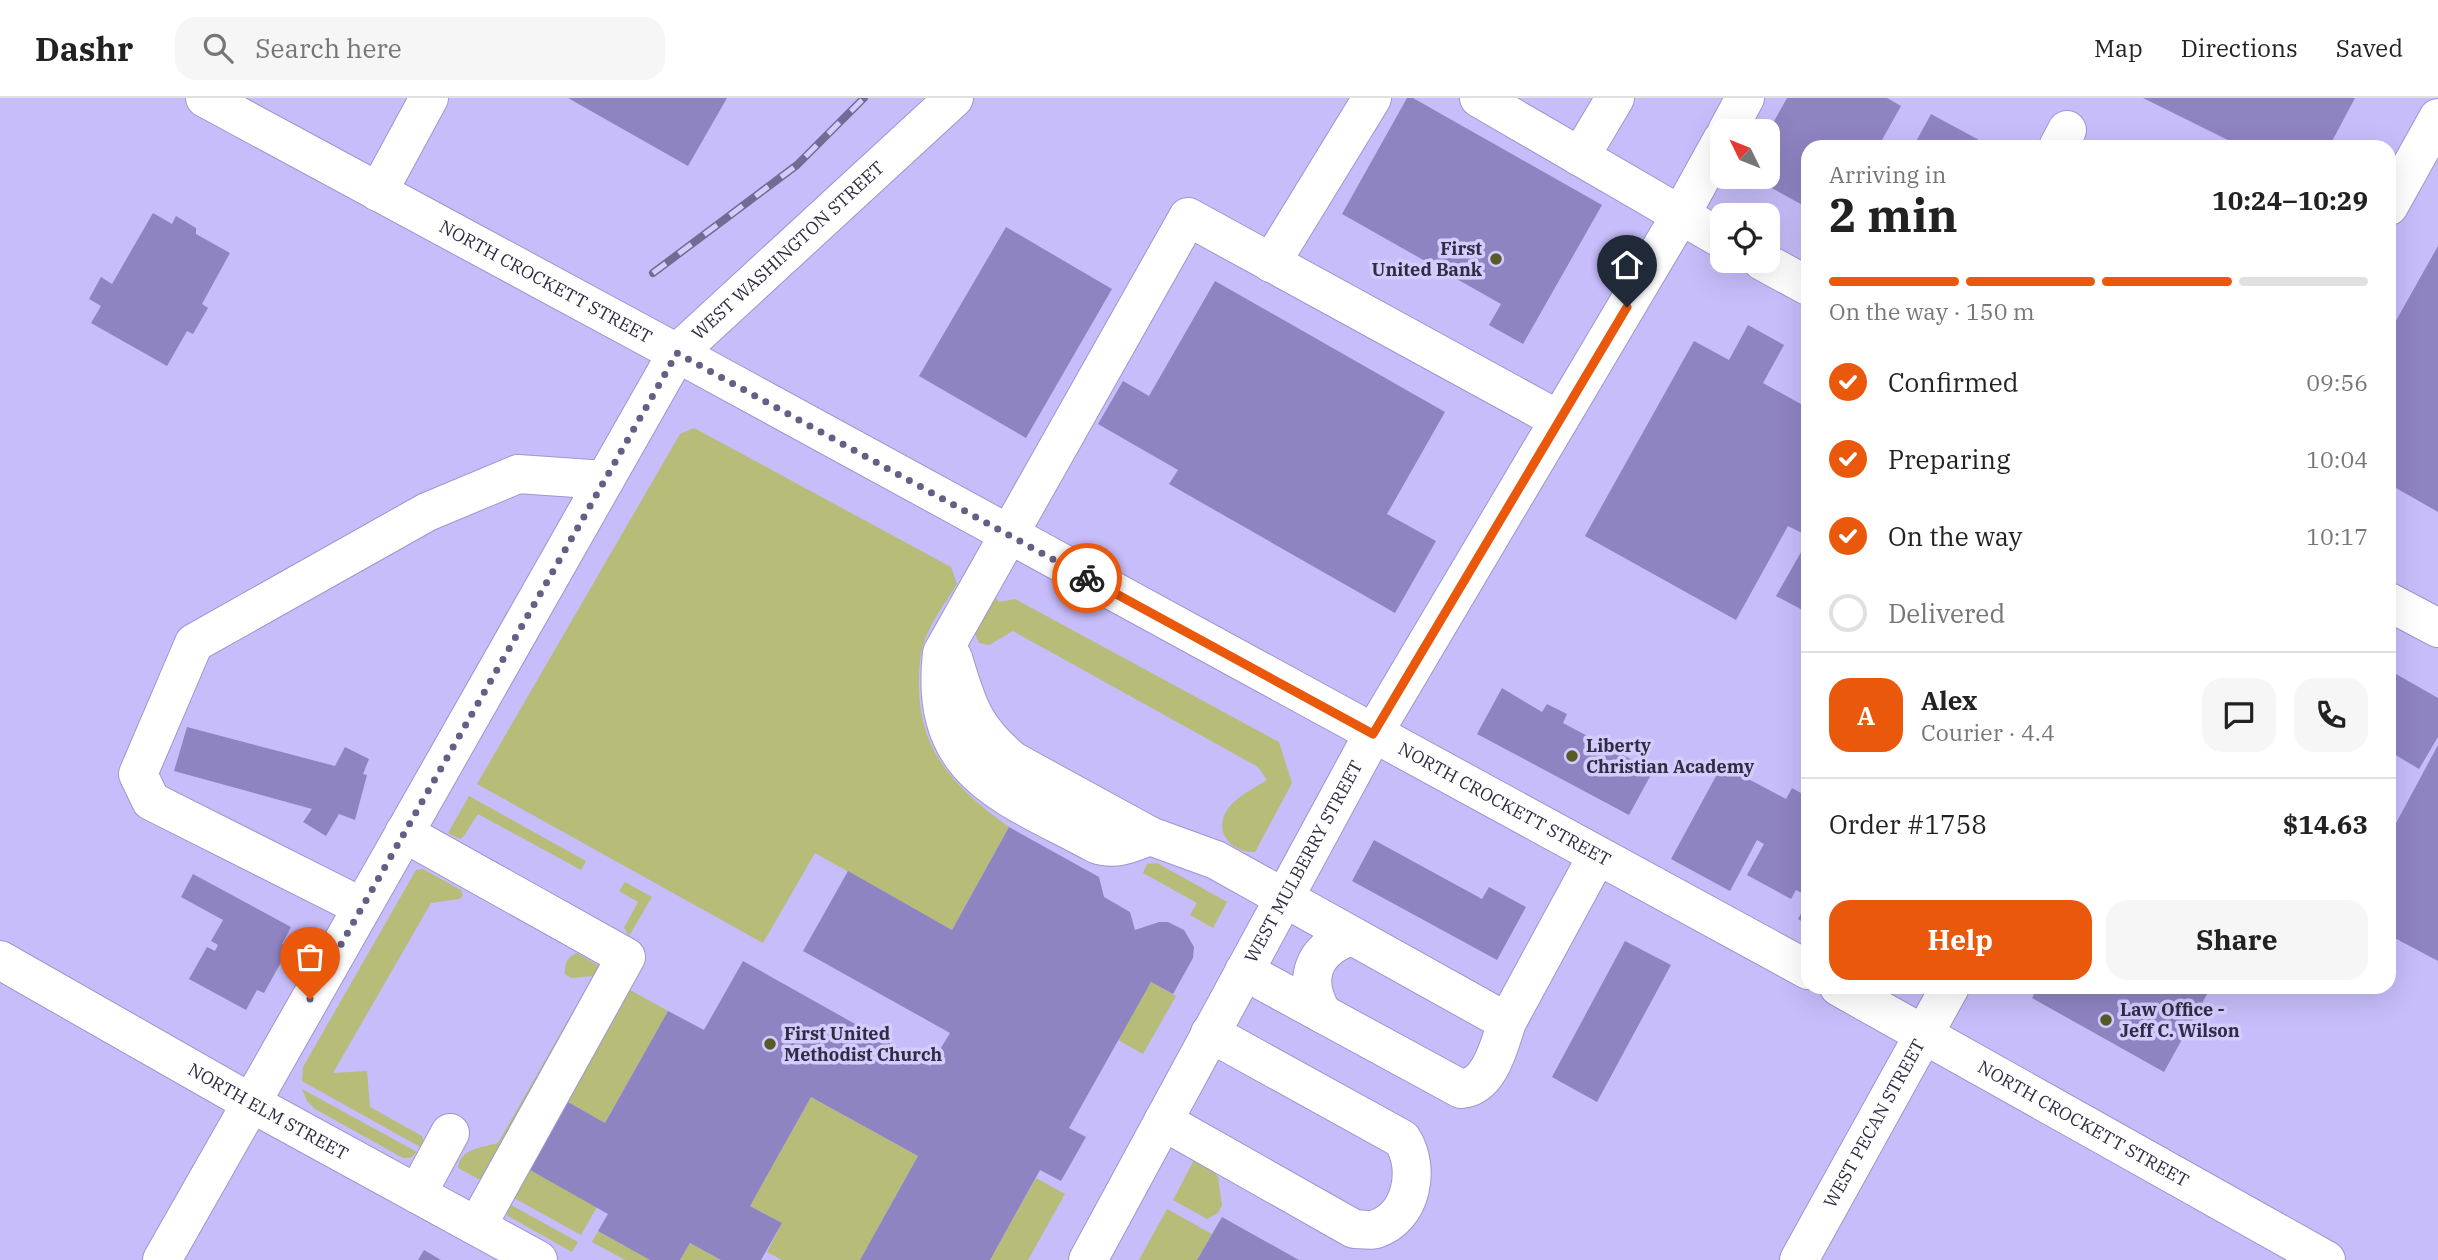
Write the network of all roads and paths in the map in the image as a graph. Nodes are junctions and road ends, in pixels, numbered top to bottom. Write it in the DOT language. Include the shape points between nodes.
graph roads {
  1 [pos="205,98"];
  2 [pos="429,98"];
  3 [pos="954,98"];
  4 [pos="1372,98"];
  5 [pos="1479,98"];
  6 [pos="1615,98"];
  7 [pos="1745,98"];
  8 [pos="2438,118"];
  9 [pos="1734,119"];
  10 [pos="1580,158"];
  11 [pos="1710,162"];
  12 [pos="378,192"];
  13 [pos="2396,193"];
  14 [pos="1680,216"];
  15 [pos="1710,232"];
  16 [pos="1271,263"];
  17 [pos="1780,271"];
  18 [pos="1801,282"];
  19 [pos="677,353"];
  20 [pos="1559,420"];
  21 [pos="605,480"];
  22 [pos="1009,535"];
  23 [pos="2396,605"];
  24 [pos="2438,628"];
  25 [pos="1373,734"];
  26 [pos="404,833"];
  27 [pos="1597,856"];
  28 [pos="1284,898"];
  29 [pos="362,907"];
  30 [pos="1352,936"];
  31 [pos="0,960"];
  32 [pos="1801,966"];
  33 [pos="1244,971"];
  34 [pos="1852,994"];
  35 [pos="1946,994"];
  36 [pos="1323,1014"];
  37 [pos="1507,1022"];
  38 [pos="1210,1033"];
  39 [pos="1924,1033"];
  40 [pos="251,1103"];
  41 [pos="1163,1121"];
  42 [pos="450,1133"];
  43 [pos="416,1194"];
  44 [pos="477,1226"];
  45 [pos="162,1260"];
  46 [pos="538,1260"];
  47 [pos="1088,1260"];
  48 [pos="1799,1260"];
  49 [pos="2326,1260"];
  1 -- 12 [label="street, NORTH CROCKETT STREET"];
  2 -- 12 [label="street"];
  3 -- 19 [label="street, WEST WASHINGTON STREET"];
  4 -- 16 [label="street"];
  5 -- 10 [label="street"];
  6 -- 10 [label="street"];
  7 -- 9 [label="street"];
  8 -- 13 [label="street"];
  10 -- 14 [label="street"];
  11 -- 14 [label="street, WEST MULBERRY STREET"];
  12 -- 19 [label="street, NORTH CROCKETT STREET"];
  14 -- 15 [label="street"];
  14 -- 20 [label="street, WEST MULBERRY STREET"];
  16 -- 20 [label="street"];
  16 -- 22 [label="street" via="1188,217"];
  17 -- 18 [label="street"];
  19 -- 21 [label="street, WEST WASHINGTON STREET"];
  19 -- 22 [label="street, NORTH CROCKETT STREET"];
  20 -- 25 [label="street, WEST MULBERRY STREET"];
  21 -- 26 [label="street, WEST WASHINGTON STREET"];
  21 -- 29 [label="street" via="518,474 427,512 194,643 138,774 151,801"];
  22 -- 25 [label="street, NORTH CROCKETT STREET"];
  22 -- 28 [label="street" via="942,653 938,684 943,715 964,761 1004,794 1107,848 1150,836 1216,860"];
  23 -- 24 [label="street"];
  25 -- 27 [label="street, NORTH CROCKETT STREET"];
  25 -- 28 [label="street, WEST MULBERRY STREET"];
  26 -- 29 [label="street, WEST WASHINGTON STREET"];
  26 -- 44 [label="street" via="626,957"];
  27 -- 32 [label="street, NORTH CROCKETT STREET"];
  27 -- 37 [label="street"];
  28 -- 30 [label="street"];
  28 -- 33 [label="street, WEST MULBERRY STREET"];
  29 -- 40 [label="street, WEST WASHINGTON STREET"];
  30 -- 36 [label="street" via="1329,948 1312,971 1313,998"];
  30 -- 37 [label="street"];
  31 -- 40 [label="street, NORTH ELM STREET"];
  33 -- 36 [label="street"];
  33 -- 38 [label="street, WEST MULBERRY STREET"];
  34 -- 39 [label="street, NORTH CROCKETT STREET"];
  35 -- 39 [label="street, WEST PECAN STREET"];
  36 -- 37 [label="street" via="1461,1089 1480,1083"];
  38 -- 41 [label="street, WEST MULBERRY STREET"];
  38 -- 41 [label="street" via="1402,1139 1413,1171 1404,1205 1391,1222 1374,1230 1354,1229"];
  39 -- 48 [label="street, WEST PECAN STREET"];
  39 -- 49 [label="street, NORTH CROCKETT STREET"];
  40 -- 43 [label="street, NORTH ELM STREET"];
  40 -- 45 [label="street, WEST WASHINGTON STREET"];
  41 -- 47 [label="street, WEST MULBERRY STREET"];
  42 -- 43 [label="street"];
  43 -- 44 [label="street, NORTH ELM STREET"];
  44 -- 46 [label="street, NORTH ELM STREET"];
}
